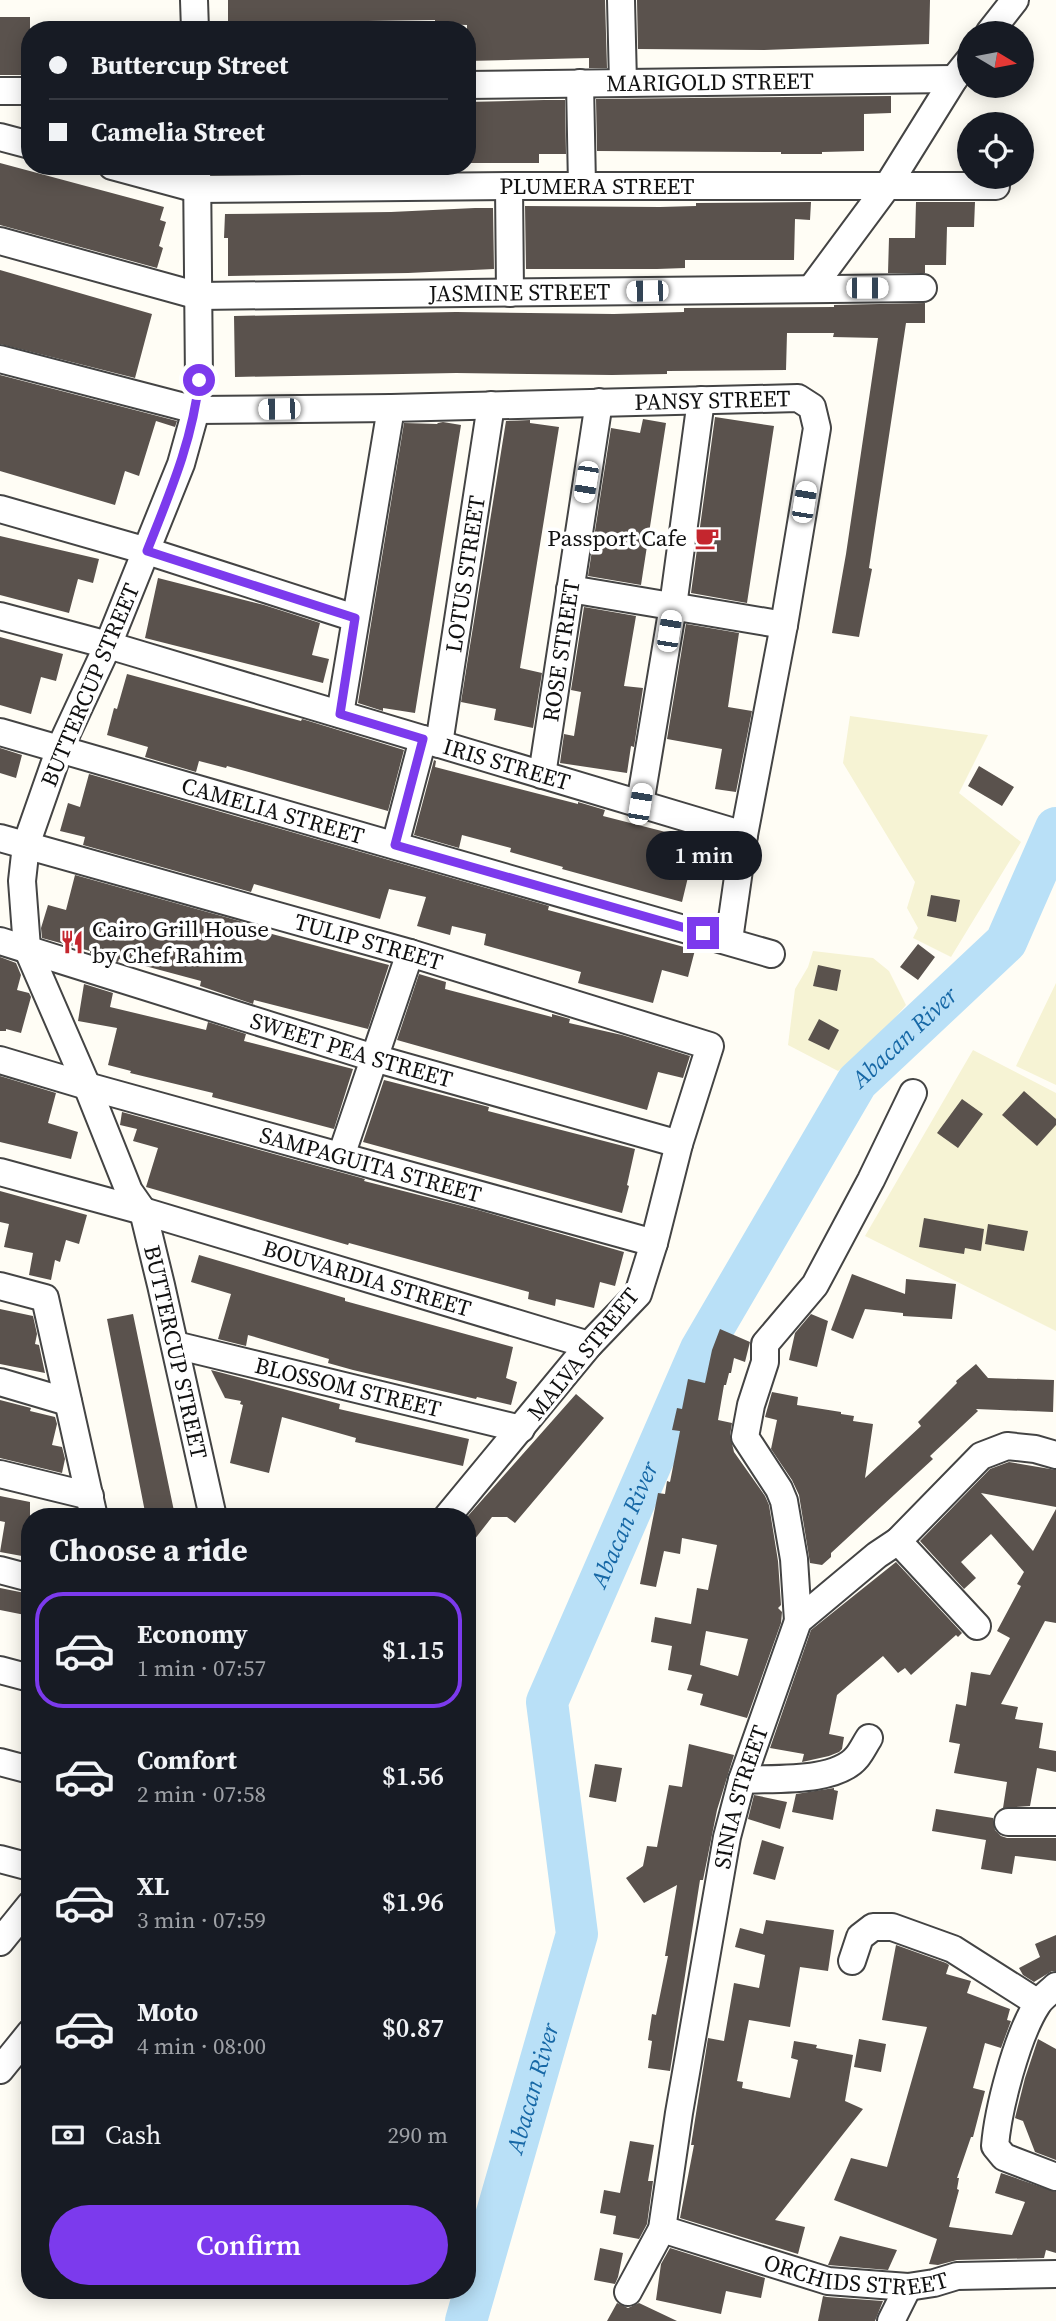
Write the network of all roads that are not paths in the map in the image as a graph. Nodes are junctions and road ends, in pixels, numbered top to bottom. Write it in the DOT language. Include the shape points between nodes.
graph roads {
  1 [pos="194,0"];
  2 [pos="621,0"];
  3 [pos="1015,0"];
  4 [pos="195,21"];
  5 [pos="998,21"];
  6 [pos="957,69"];
  7 [pos="957,77"];
  8 [pos="580,83"];
  9 [pos="623,83"];
  10 [pos="476,85"];
  11 [pos="0,91"];
  12 [pos="21,91"];
  13 [pos="0,137"];
  14 [pos="21,143"];
  15 [pos="197,177"];
  16 [pos="888,185"];
  17 [pos="509,186"];
  18 [pos="582,186"];
  19 [pos="957,186"];
  20 [pos="0,241"];
  21 [pos="923,288"];
  22 [pos="811,289"];
  23 [pos="510,293"];
  24 [pos="199,296"];
  25 [pos="0,359"];
  26 [pos="701,400"];
  27 [pos="599,402"];
  28 [pos="491,405"];
  29 [pos="391,408"];
  30 [pos="196,410"];
  31 [pos="0,509"];
  32 [pos="147,551"];
  33 [pos="570,589"];
  34 [pos="673,606"];
  35 [pos="0,616"];
  36 [pos="355,618"];
  37 [pos="784,625"];
  38 [pos="108,645"];
  39 [pos="340,714"];
  40 [pos="0,732"];
  41 [pos="431,741"];
  42 [pos="60,748"];
  43 [pos="542,775"];
  44 [pos="640,804"];
  45 [pos="744,835"];
  46 [pos="0,838"];
  47 [pos="26,845"];
  48 [pos="395,845"];
  49 [pos="729,940"];
  50 [pos="0,941"];
  51 [pos="27,948"];
  52 [pos="410,953"];
  53 [pos="771,954"];
  54 [pos="710,1046"];
  55 [pos="374,1058"];
  56 [pos="0,1060"];
  57 [pos="87,1086"];
  58 [pos="913,1093"];
  59 [pos="679,1144"];
  60 [pos="341,1156"];
  61 [pos="0,1172"];
  62 [pos="133,1203"];
  63 [pos="654,1242"];
  64 [pos="0,1286"];
  65 [pos="175,1345"];
  66 [pos="589,1345"];
  67 [pos="0,1382"];
  68 [pos="68,1402"];
  69 [pos="521,1429"];
  70 [pos="1056,1455"];
  71 [pos="0,1474"];
  72 [pos="92,1507"];
  73 [pos="193,1508"];
  74 [pos="210,1508"];
  75 [pos="455,1508"];
  76 [pos="898,1541"];
  77 [pos="0,1570"];
  78 [pos="21,1576"];
  79 [pos="797,1621"];
  80 [pos="977,1626"];
  81 [pos="0,1670"];
  82 [pos="21,1676"];
  83 [pos="869,1738"];
  84 [pos="0,1762"];
  85 [pos="21,1768"];
  86 [pos="742,1780"];
  87 [pos="1008,1822"];
  88 [pos="1056,1822"];
  89 [pos="0,1859"];
  90 [pos="21,1865"];
  91 [pos="21,1916"];
  92 [pos="0,1942"];
  93 [pos="852,1961"];
  94 [pos="1047,1994"];
  95 [pos="21,2044"];
  96 [pos="0,2070"];
  97 [pos="1056,2177"];
  98 [pos="662,2229"];
  99 [pos="1056,2274"];
  100 [pos="908,2287"];
  101 [pos="628,2292"];
  102 [pos="891,2321"];
  1 -- 4 [label="street"];
  2 -- 9 [label="street"];
  3 -- 5 [label="street"];
  6 -- 9 [label="street, MARIGOLD STREET"];
  7 -- 16 [label="street"];
  8 -- 9 [label="street, MARIGOLD STREET"];
  8 -- 10 [label="street, MARIGOLD STREET"];
  8 -- 18 [label="street"];
  11 -- 12 [label="street"];
  13 -- 14 [label="street"];
  15 -- 17 [label="street, PLUMERA STREET"];
  15 -- 24 [label="street, BUTTERCUP STREET"];
  16 -- 18 [label="street, PLUMERA STREET"];
  16 -- 19 [label="street, PLUMERA STREET"];
  16 -- 22 [label="street"];
  17 -- 18 [label="street, PLUMERA STREET"];
  17 -- 23 [label="street"];
  20 -- 24 [label="street, JASMINE STREET"];
  21 -- 22 [label="street, JASMINE STREET"];
  22 -- 23 [label="street, JASMINE STREET"];
  23 -- 24 [label="street, JASMINE STREET"];
  24 -- 30 [label="street, BUTTERCUP STREET"];
  25 -- 30 [label="street, PANSY STREET"];
  26 -- 27 [label="street, PANSY STREET"];
  26 -- 34 [label="street"];
  26 -- 37 [label="street, PANSY STREET" via="797,398 812,407 817,428"];
  27 -- 28 [label="street, PANSY STREET"];
  27 -- 33 [label="street, ROSE STREET"];
  28 -- 29 [label="street, PANSY STREET"];
  28 -- 41 [label="street, LOTUS STREET"];
  29 -- 30 [label="street, PANSY STREET"];
  29 -- 36 [label="street"];
  30 -- 32 [label="street, BUTTERCUP STREET" via="181,464"];
  31 -- 32 [label="street"];
  32 -- 36 [label="street"];
  32 -- 38 [label="street, BUTTERCUP STREET"];
  33 -- 34 [label="street"];
  33 -- 43 [label="street, ROSE STREET"];
  34 -- 37 [label="street"];
  34 -- 44 [label="street"];
  35 -- 38 [label="street, IRIS STREET"];
  36 -- 39 [label="street"];
  37 -- 45 [label="street, PANSY STREET"];
  38 -- 39 [label="street, IRIS STREET"];
  38 -- 42 [label="street, BUTTERCUP STREET"];
  39 -- 41 [label="street, IRIS STREET"];
  40 -- 42 [label="street, CAMELIA STREET"];
  41 -- 43 [label="street, IRIS STREET"];
  41 -- 48 [label="street, LOTUS STREET"];
  42 -- 47 [label="street, BUTTERCUP STREET"];
  42 -- 48 [label="street, CAMELIA STREET"];
  43 -- 44 [label="street, IRIS STREET"];
  44 -- 45 [label="street, IRIS STREET"];
  45 -- 49 [label="street, PANSY STREET"];
  46 -- 47 [label="street, TULIP STREET"];
  47 -- 51 [label="street, BUTTERCUP STREET" via="22,881"];
  47 -- 52 [label="street, TULIP STREET"];
  48 -- 49 [label="street, CAMELIA STREET"];
  49 -- 53 [label="street, CAMELIA STREET"];
  50 -- 51 [label="street, SWEET PEA STREET"];
  51 -- 55 [label="street, SWEET PEA STREET"];
  51 -- 57 [label="street, BUTTERCUP STREET"];
  52 -- 54 [label="street, TULIP STREET"];
  52 -- 55 [label="street"];
  54 -- 59 [label="street, MALVA STREET"];
  55 -- 59 [label="street, SWEET PEA STREET"];
  55 -- 60 [label="street"];
  56 -- 57 [label="street, SAMPAGUITA STREET"];
  57 -- 60 [label="street, SAMPAGUITA STREET"];
  57 -- 62 [label="street, BUTTERCUP STREET"];
  58 -- 79 [label="street" via="815,1285 765,1344 765,1362 751,1405 745,1437 784,1501 794,1559"];
  59 -- 63 [label="street, MALVA STREET"];
  60 -- 63 [label="street, SAMPAGUITA STREET"];
  61 -- 62 [label="street, BOUVARDIA STREET"];
  62 -- 65 [label="street, BUTTERCUP STREET"];
  62 -- 66 [label="street, BOUVARDIA STREET"];
  62 -- 73 [label="street, BUTTERCUP STREET"];
  63 -- 66 [label="street, MALVA STREET" via="638,1294"];
  64 -- 68 [label="street" via="45,1298"];
  65 -- 69 [label="street, BLOSSOM STREET"];
  65 -- 74 [label="street, BUTTERCUP STREET"];
  66 -- 69 [label="street, MALVA STREET"];
  67 -- 68 [label="street"];
  68 -- 72 [label="street"];
  69 -- 75 [label="street, MALVA STREET"];
  70 -- 76 [label="street" via="1007,1446 982,1456"];
  71 -- 72 [label="street"];
  76 -- 79 [label="street"];
  76 -- 80 [label="street"];
  77 -- 78 [label="street"];
  79 -- 86 [label="street, SINIA STREET"];
  81 -- 82 [label="street"];
  83 -- 86 [label="street" via="857,1758 839,1771"];
  84 -- 85 [label="street"];
  86 -- 98 [label="street, SINIA STREET" via="727,1837"];
  87 -- 88 [label="street"];
  89 -- 90 [label="street"];
  91 -- 92 [label="street"];
  93 -- 94 [label="street" via="860,1937 873,1927 892,1927 953,1949"];
  94 -- 97 [label="street" via="1023,2032 995,2146 1004,2157"];
  95 -- 96 [label="street"];
  98 -- 100 [label="street, ORCHIDS STREET" via="828,2281"];
  98 -- 101 [label="street, SINIA STREET"];
  99 -- 100 [label="street, ORCHIDS STREET" via="957,2276"];
  100 -- 102 [label="street"];
}
